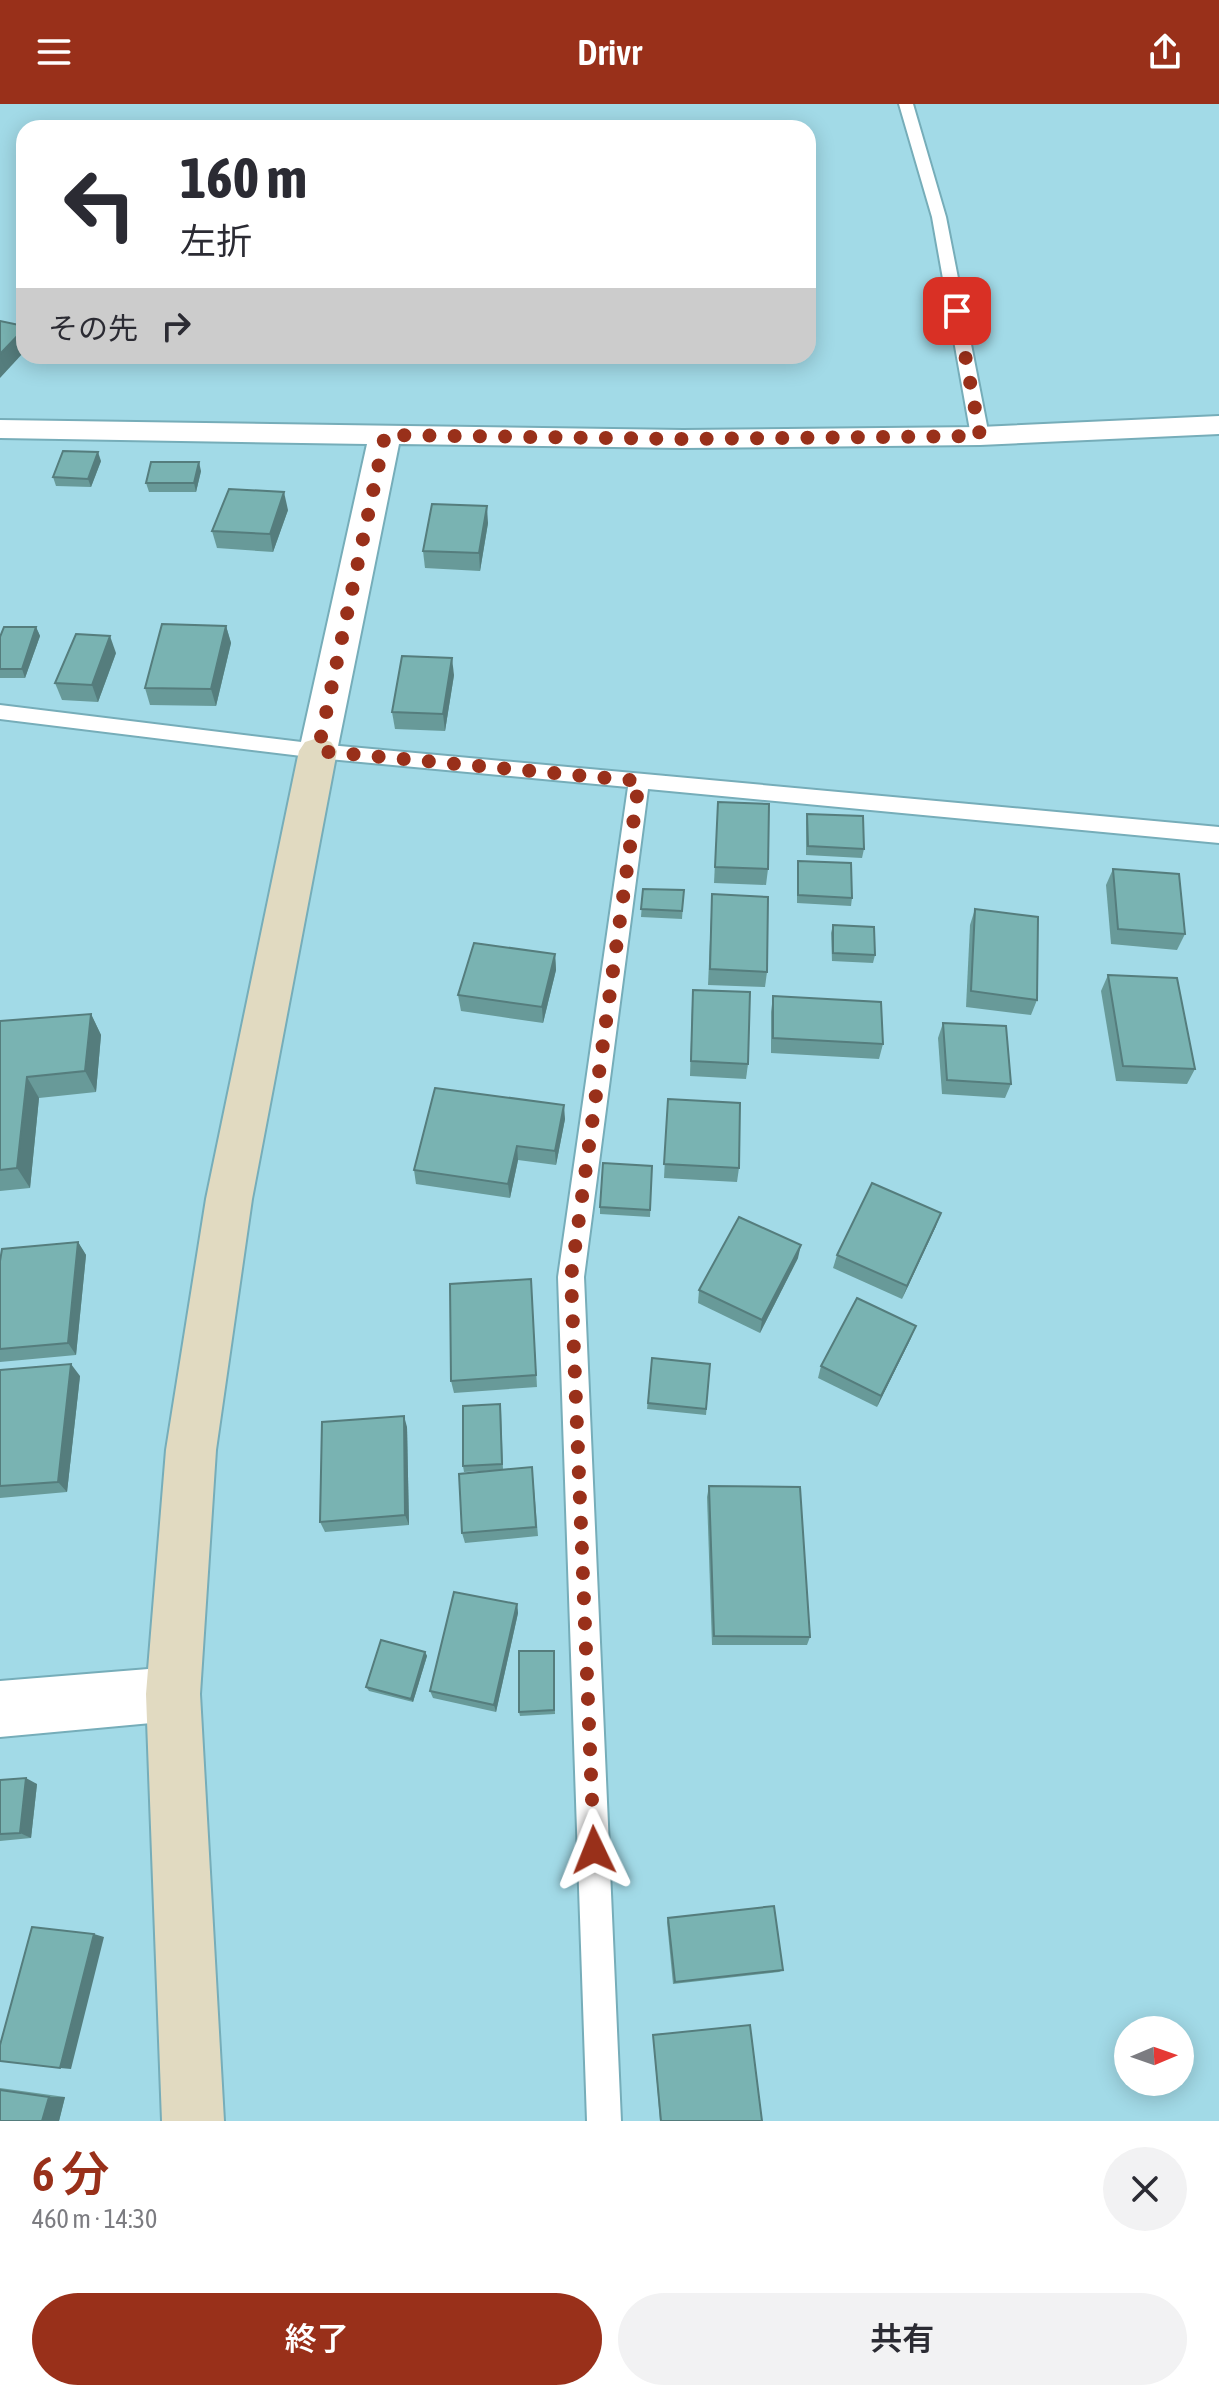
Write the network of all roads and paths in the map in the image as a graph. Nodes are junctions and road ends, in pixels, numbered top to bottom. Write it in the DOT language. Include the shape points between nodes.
graph roads {
  1 [pos="906,104"];
  2 [pos="1219,425"];
  3 [pos="0,429"];
  4 [pos="385,435"];
  5 [pos="980,436"];
  6 [pos="0,712"];
  7 [pos="318,751"];
  8 [pos="639,781"];
  9 [pos="1219,835"];
  10 [pos="173,1694"];
  11 [pos="0,1709"];
  12 [pos="193,2121"];
  13 [pos="604,2121"];
  1 -- 5 [label="lane" via="939,217"];
  2 -- 5 [label="street"];
  3 -- 4 [label="street"];
  4 -- 5 [label="street"];
  4 -- 7 [label="street"];
  6 -- 7 [label="lane"];
  7 -- 8 [label="lane"];
  7 -- 10 [label="street" via="229,1199 191,1450"];
  8 -- 9 [label="lane"];
  8 -- 13 [label="lane" via="571,1277"];
  10 -- 11 [label="street"];
  10 -- 12 [label="street"];
}
